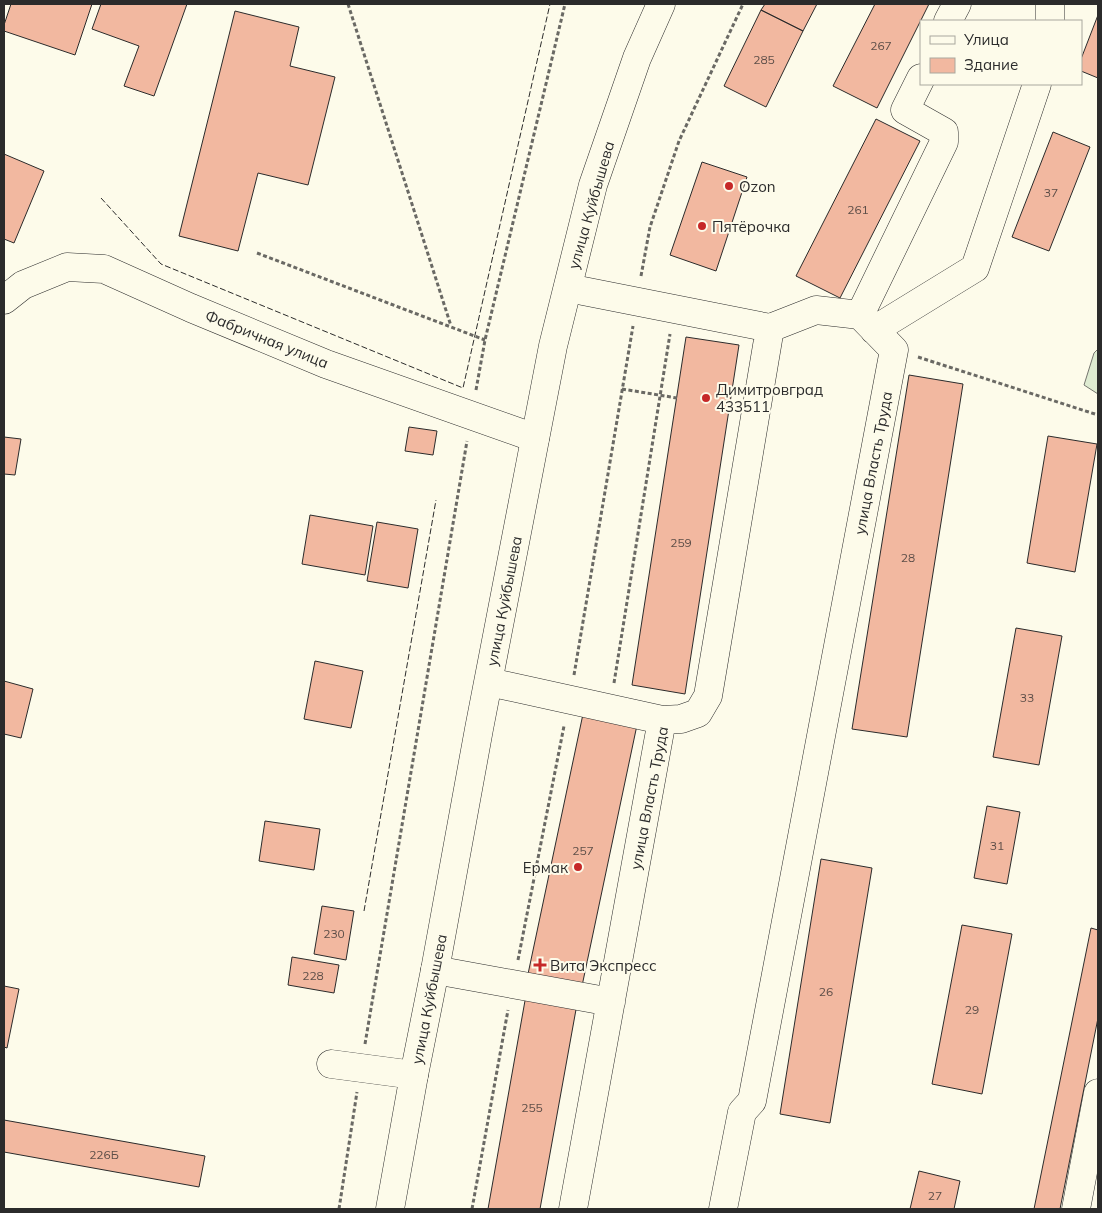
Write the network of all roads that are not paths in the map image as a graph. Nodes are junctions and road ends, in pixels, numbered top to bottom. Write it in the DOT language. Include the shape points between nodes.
graph roads {
  1 [pos="661,4"];
  2 [pos="957,4"];
  3 [pos="1050,4"];
  4 [pos="949,20"];
  5 [pos="1050,20"];
  6 [pos="920,80"];
  7 [pos="1037,85"];
  8 [pos="568,288"];
  9 [pos="4,300"];
  10 [pos="867,323"];
  11 [pos="770,328"];
  12 [pos="535,438"];
  13 [pos="488,682"];
  14 [pos="662,720"];
  15 [pos="435,970"];
  16 [pos="611,1002"];
  17 [pos="331,1064"];
  18 [pos="414,1075"];
  19 [pos="1098,1093"];
  20 [pos="390,1209"];
  21 [pos="573,1209"];
  22 [pos="723,1209"];
  23 [pos="1076,1209"];
  1 -- 8 [label="street, улица Куйбышева" via="637,58 593,185"];
  2 -- 4 [label="street"];
  3 -- 5 [label="street"];
  6 -- 10 [label="street" via="905,110 944,132 944,142"];
  7 -- 10 [label="street" via="975,268"];
  8 -- 11 [label="street"];
  8 -- 12 [label="street, улица Куйбышева"];
  9 -- 12 [label="street, Фабричная улица" via="23,286 67,267 104,269 326,364"];
  10 -- 11 [label="street" via="816,310"];
  10 -- 22 [label="street, улица Власть Труда" via="894,350 752,1101 742,1112"];
  11 -- 14 [label="street, улица Власть Труда" via="708,696 698,713 681,719"];
  12 -- 13 [label="street, улица Куйбышева"];
  13 -- 14 [label="street"];
  13 -- 15 [label="street, улица Куйбышева"];
  14 -- 16 [label="street, улица Власть Труда"];
  15 -- 16 [label="street"];
  15 -- 18 [label="street, улица Куйбышева"];
  16 -- 21 [label="street, улица Власть Труда"];
  17 -- 18 [label="street"];
  18 -- 20 [label="street, улица Куйбышева"];
  19 -- 23 [label="street"];
}
